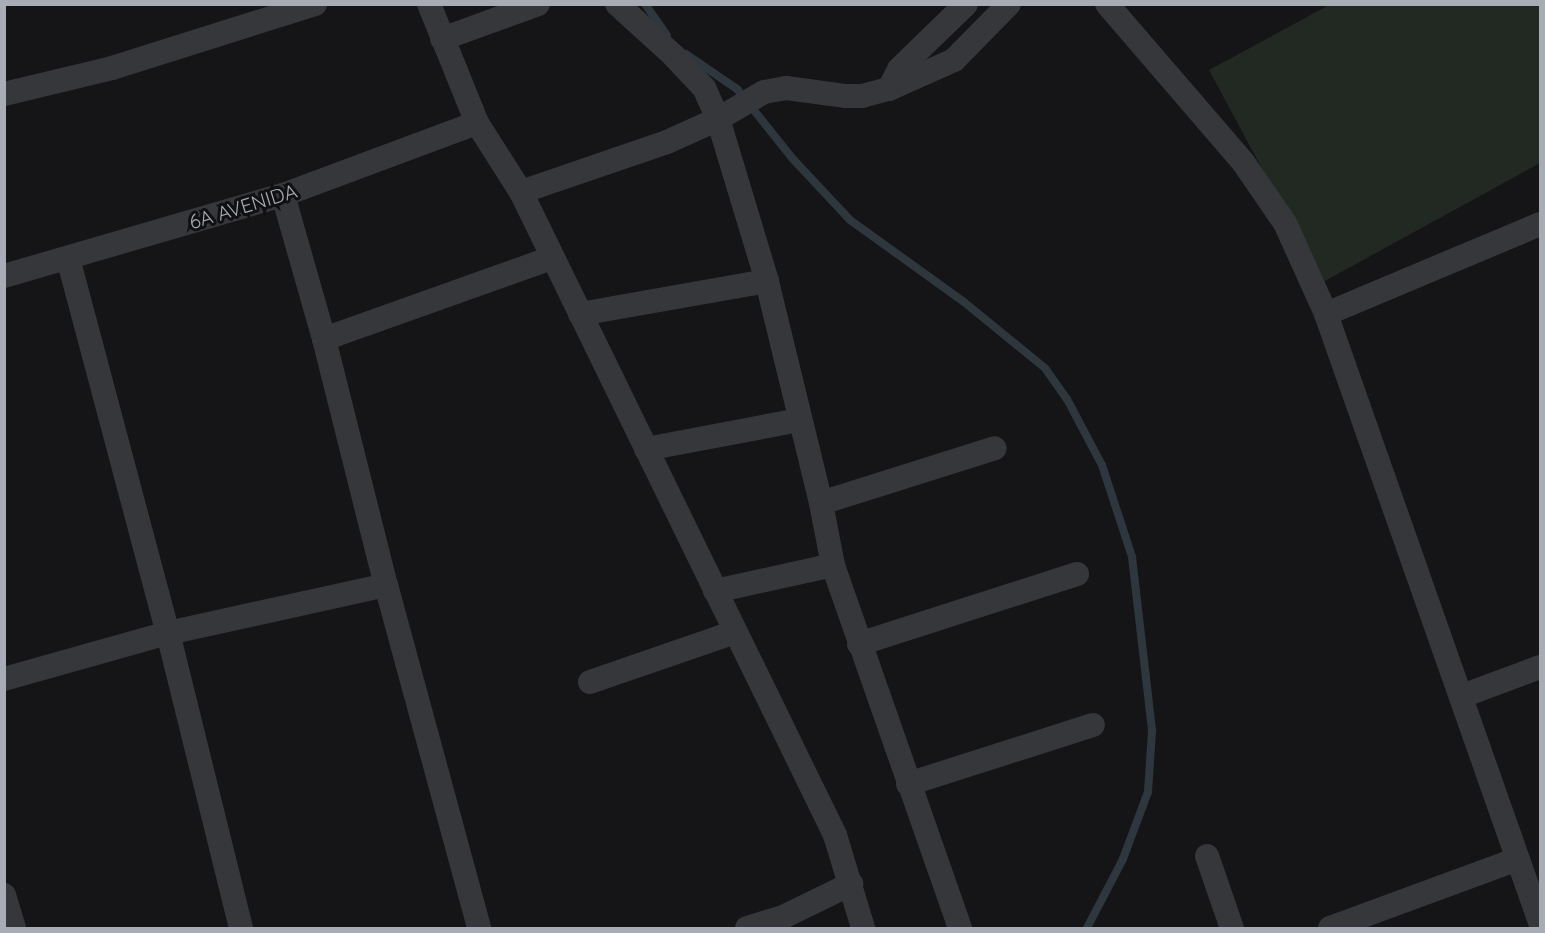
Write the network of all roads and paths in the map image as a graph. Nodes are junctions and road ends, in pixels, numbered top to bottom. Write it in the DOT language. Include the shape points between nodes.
graph roads {
  1 [pos="315,4"];
  2 [pos="429,4"];
  3 [pos="538,4"];
  4 [pos="617,4"];
  5 [pos="966,4"];
  6 [pos="1009,4"];
  7 [pos="1107,4"];
  8 [pos="442,39"];
  9 [pos="889,90"];
  10 [pos="4,94"];
  11 [pos="718,119"];
  12 [pos="477,123"];
  13 [pos="521,192"];
  14 [pos="283,195"];
  15 [pos="1540,224"];
  16 [pos="68,258"];
  17 [pos="551,258"];
  18 [pos="4,276"];
  19 [pos="767,281"];
  20 [pos="580,314"];
  21 [pos="1326,314"];
  22 [pos="324,339"];
  23 [pos="799,420"];
  24 [pos="995,448"];
  25 [pos="646,449"];
  26 [pos="821,503"];
  27 [pos="832,565"];
  28 [pos="1077,574"];
  29 [pos="386,585"];
  30 [pos="715,591"];
  31 [pos="735,632"];
  32 [pos="168,633"];
  33 [pos="859,644"];
  34 [pos="1540,667"];
  35 [pos="4,679"];
  36 [pos="590,682"];
  37 [pos="1462,696"];
  38 [pos="1093,725"];
  39 [pos="908,784"];
  40 [pos="1207,856"];
  41 [pos="1518,859"];
  42 [pos="851,884"];
  43 [pos="4,895"];
  44 [pos="1540,922"];
  45 [pos="14,928"];
  46 [pos="241,928"];
  47 [pos="479,928"];
  48 [pos="747,928"];
  49 [pos="863,928"];
  50 [pos="960,928"];
  51 [pos="1232,928"];
  52 [pos="1330,928"];
  1 -- 10 [label="street" via="112,68"];
  2 -- 8 [label="street"];
  3 -- 8 [label="street"];
  4 -- 11 [label="street" via="704,88"];
  5 -- 9 [label="street" via="899,69"];
  6 -- 9 [label="street" via="954,60"];
  7 -- 21 [label="street" via="1243,162 1285,223"];
  8 -- 12 [label="street"];
  9 -- 11 [label="street" via="862,96 786,88 764,92"];
  11 -- 13 [label="street" via="667,142"];
  11 -- 19 [label="street"];
  12 -- 13 [label="street"];
  12 -- 14 [label="street, 6A AVENIDA"];
  13 -- 17 [label="street"];
  14 -- 16 [label="street, 6A AVENIDA"];
  14 -- 22 [label="street"];
  15 -- 21 [label="street"];
  16 -- 18 [label="street, 6A AVENIDA"];
  16 -- 32 [label="street"];
  17 -- 20 [label="street"];
  17 -- 22 [label="street"];
  19 -- 20 [label="street"];
  19 -- 23 [label="street"];
  20 -- 25 [label="street"];
  21 -- 37 [label="street"];
  22 -- 29 [label="street"];
  23 -- 25 [label="street"];
  23 -- 26 [label="street"];
  24 -- 26 [label="street"];
  25 -- 30 [label="street"];
  26 -- 27 [label="street"];
  27 -- 30 [label="street"];
  27 -- 33 [label="street"];
  28 -- 33 [label="street"];
  29 -- 32 [label="street"];
  29 -- 47 [label="street"];
  30 -- 31 [label="street"];
  31 -- 36 [label="street"];
  31 -- 42 [label="street" via="835,835"];
  32 -- 35 [label="street"];
  32 -- 46 [label="street"];
  33 -- 39 [label="street"];
  34 -- 37 [label="street"];
  37 -- 41 [label="street"];
  38 -- 39 [label="street"];
  39 -- 50 [label="street"];
  40 -- 51 [label="street"];
  41 -- 44 [label="street"];
  41 -- 52 [label="street"];
  42 -- 48 [label="street" via="783,917"];
  42 -- 49 [label="street"];
  43 -- 45 [label="street"];
}
